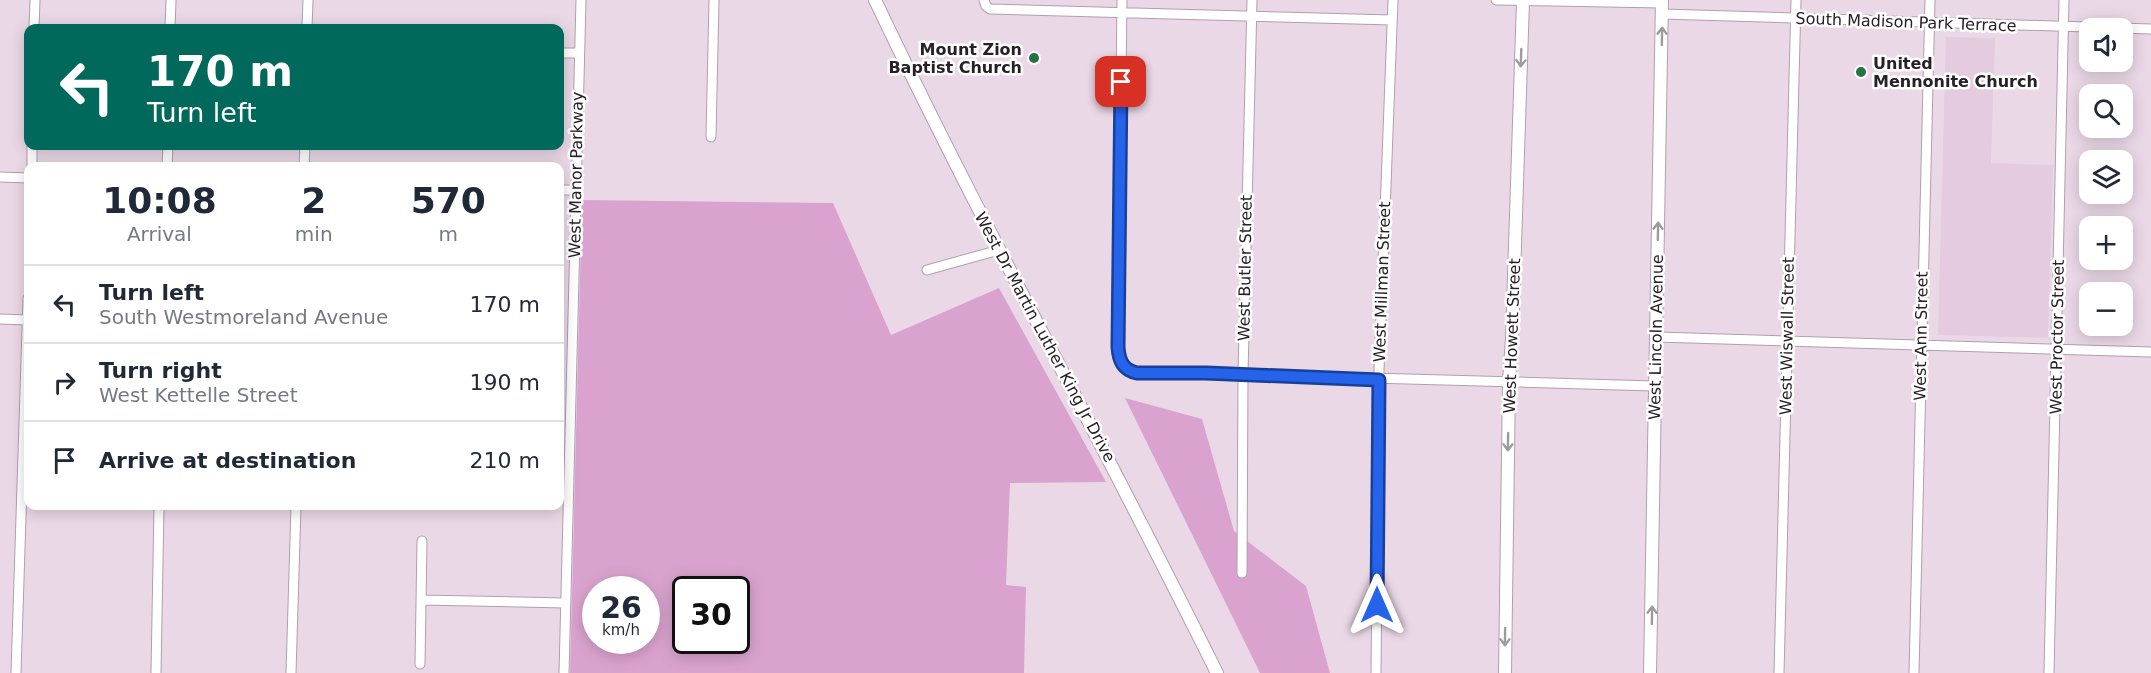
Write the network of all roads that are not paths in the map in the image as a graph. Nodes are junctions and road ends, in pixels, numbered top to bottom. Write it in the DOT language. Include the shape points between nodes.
graph roads {
  1 [pos="35,0"];
  2 [pos="171,0"];
  3 [pos="308,0"];
  4 [pos="581,0"];
  5 [pos="714,0"];
  6 [pos="874,0"];
  7 [pos="1122,0"];
  8 [pos="1252,0"];
  9 [pos="1393,0"];
  10 [pos="1496,0"];
  11 [pos="1523,0"];
  12 [pos="1796,0"];
  13 [pos="1930,0"];
  14 [pos="2064,0"];
  15 [pos="985,3"];
  16 [pos="1662,6"];
  17 [pos="1122,12"];
  18 [pos="1252,17"];
  19 [pos="1795,19"];
  20 [pos="1392,20"];
  21 [pos="1929,22"];
  22 [pos="34,24"];
  23 [pos="170,24"];
  24 [pos="307,24"];
  25 [pos="2064,27"];
  26 [pos="2151,28"];
  27 [pos="564,52"];
  28 [pos="579,53"];
  29 [pos="711,137"];
  30 [pos="0,177"];
  31 [pos="24,178"];
  32 [pos="564,190"];
  33 [pos="576,190"];
  34 [pos="999,250"];
  35 [pos="927,270"];
  36 [pos="0,319"];
  37 [pos="24,320"];
  38 [pos="1657,338"];
  39 [pos="1786,341"];
  40 [pos="1921,346"];
  41 [pos="2056,348"];
  42 [pos="2151,352"];
  43 [pos="1243,374"];
  44 [pos="1379,380"];
  45 [pos="1509,382"];
  46 [pos="1656,386"];
  47 [pos="24,438"];
  48 [pos="564,463"];
  49 [pos="570,463"];
  50 [pos="159,510"];
  51 [pos="296,510"];
  52 [pos="422,542"];
  53 [pos="1242,573"];
  54 [pos="421,600"];
  55 [pos="566,603"];
  56 [pos="420,664"];
  57 [pos="16,673"];
  58 [pos="156,673"];
  59 [pos="291,673"];
  60 [pos="564,673"];
  61 [pos="1217,673"];
  62 [pos="1376,673"];
  63 [pos="1505,673"];
  64 [pos="1650,673"];
  65 [pos="1779,673"];
  66 [pos="1914,673"];
  67 [pos="2049,673"];
  1 -- 22 [label="street"];
  2 -- 23 [label="street"];
  3 -- 24 [label="street"];
  4 -- 28 [label="street, West Manor Parkway"];
  5 -- 29 [label="street"];
  6 -- 34 [label="main road, West Dr Martin Luther King Jr Drive"];
  7 -- 17 [label="street"];
  8 -- 18 [label="street, West Butler Street"];
  9 -- 20 [label="street, West Millman Street"];
  10 -- 11 [label="street, South Madison Park Terrace"];
  11 -- 16 [label="street, South Madison Park Terrace"];
  11 -- 45 [label="main road, West Howett Street, one-way"];
  12 -- 19 [label="street, West Wiswall Street"];
  13 -- 21 [label="street, West Ann Street"];
  14 -- 25 [label="street, West Proctor Street"];
  15 -- 17 [label="street" via="990,9"];
  16 -- 19 [label="street, South Madison Park Terrace"];
  38 -- 16 [label="main road, West Lincoln Avenue, one-way"];
  17 -- 18 [label="street"];
  17 -- 43 [label="street" via="1119,357 1124,367 1137,373"];
  18 -- 20 [label="street"];
  18 -- 43 [label="street, West Butler Street"];
  19 -- 21 [label="street, South Madison Park Terrace"];
  19 -- 39 [label="street, West Wiswall Street"];
  20 -- 44 [label="street, West Millman Street"];
  21 -- 25 [label="street, South Madison Park Terrace"];
  21 -- 40 [label="street, West Ann Street"];
  25 -- 26 [label="street, South Madison Park Terrace"];
  25 -- 41 [label="street, West Proctor Street"];
  27 -- 28 [label="street"];
  28 -- 33 [label="street, West Manor Parkway"];
  30 -- 31 [label="street"];
  32 -- 33 [label="street"];
  33 -- 49 [label="street, West Manor Parkway"];
  34 -- 35 [label="street"];
  34 -- 61 [label="main road, West Dr Martin Luther King Jr Drive"];
  36 -- 37 [label="street"];
  38 -- 39 [label="street"];
  38 -- 46 [label="main road, West Lincoln Avenue"];
  39 -- 40 [label="street"];
  39 -- 65 [label="street, West Wiswall Street"];
  40 -- 41 [label="street"];
  40 -- 66 [label="street, West Ann Street"];
  41 -- 42 [label="street"];
  41 -- 67 [label="street, West Proctor Street"];
  43 -- 44 [label="street"];
  43 -- 53 [label="street, West Butler Street"];
  44 -- 45 [label="street"];
  44 -- 62 [label="street, West Millman Street"];
  45 -- 46 [label="street"];
  45 -- 63 [label="main road, West Howett Street, one-way"];
  64 -- 46 [label="main road, West Lincoln Avenue, one-way"];
  47 -- 57 [label="street"];
  48 -- 49 [label="street"];
  49 -- 55 [label="street, West Manor Parkway"];
  50 -- 58 [label="street"];
  51 -- 59 [label="street"];
  52 -- 54 [label="street"];
  54 -- 55 [label="street"];
  54 -- 56 [label="street"];
  55 -- 60 [label="street, West Manor Parkway"];
}
